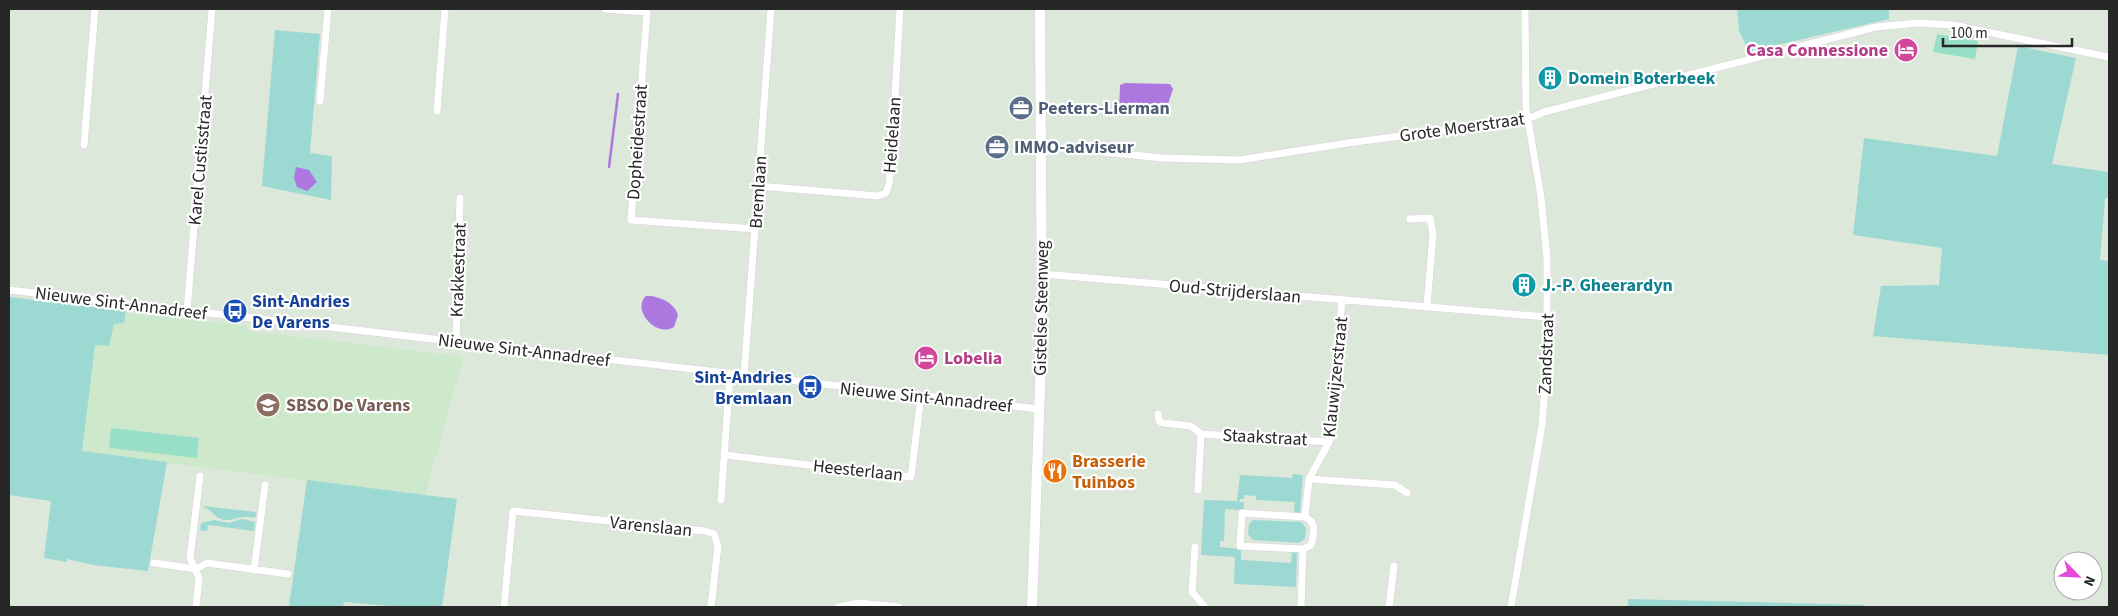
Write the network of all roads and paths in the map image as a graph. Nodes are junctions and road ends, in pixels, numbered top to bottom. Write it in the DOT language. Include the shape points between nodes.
graph roads {
  1 [pos="95,9"];
  2 [pos="212,9"];
  3 [pos="328,9"];
  4 [pos="445,9"];
  5 [pos="605,9"];
  6 [pos="772,9"];
  7 [pos="900,9"];
  8 [pos="1040,9"];
  9 [pos="1525,9"];
  10 [pos="2109,58"];
  11 [pos="320,101"];
  12 [pos="437,111"];
  13 [pos="1528,119"];
  14 [pos="84,145"];
  15 [pos="1042,146"];
  16 [pos="758,186"];
  17 [pos="460,198"];
  18 [pos="1410,219"];
  19 [pos="755,229"];
  20 [pos="1042,274"];
  21 [pos="9,290"];
  22 [pos="1342,299"];
  23 [pos="1427,306"];
  24 [pos="187,311"];
  25 [pos="1547,317"];
  26 [pos="456,342"];
  27 [pos="730,374"];
  28 [pos="744,376"];
  29 [pos="921,396"];
  30 [pos="1039,409"];
  31 [pos="1158,414"];
  32 [pos="1201,434"];
  33 [pos="1329,442"];
  34 [pos="724,455"];
  35 [pos="200,476"];
  36 [pos="1309,479"];
  37 [pos="265,485"];
  38 [pos="1198,490"];
  39 [pos="1407,493"];
  40 [pos="721,500"];
  41 [pos="1305,517"];
  42 [pos="1195,546"];
  43 [pos="1304,549"];
  44 [pos="154,563"];
  45 [pos="1394,566"];
  46 [pos="196,569"];
  47 [pos="254,570"];
  48 [pos="288,574"];
  49 [pos="196,607"];
  50 [pos="504,607"];
  51 [pos="711,607"];
  52 [pos="838,607"];
  53 [pos="899,607"];
  54 [pos="1032,607"];
  55 [pos="1205,607"];
  56 [pos="1300,607"];
  57 [pos="1389,607"];
  58 [pos="1511,607"];
  1 -- 14 [label="street"];
  2 -- 24 [label="street, Karel Custisstraat"];
  3 -- 11 [label="street"];
  4 -- 12 [label="street"];
  5 -- 19 [label="street, Dopheidestraat" via="647,12 631,220"];
  6 -- 16 [label="street, Bremlaan"];
  7 -- 16 [label="street, Heidelaan" via="891,166 886,193 878,196"];
  8 -- 15 [label="main road, Gistelse Steenweg"];
  9 -- 13 [label="street, Zandstraat"];
  10 -- 13 [label="street, Grote Moerstraat" via="1953,25 1924,22 1892,24 1544,112"];
  13 -- 15 [label="street, Grote Moerstraat" via="1239,160 1173,159"];
  13 -- 25 [label="street, Zandstraat" via="1545,234"];
  15 -- 20 [label="main road, Gistelse Steenweg"];
  16 -- 19 [label="street, Bremlaan"];
  17 -- 26 [label="street, Krakkestraat"];
  18 -- 23 [label="street" via="1430,218 1433,234"];
  19 -- 28 [label="street, Bremlaan"];
  20 -- 22 [label="street, Oud-Strijderslaan"];
  20 -- 30 [label="main road, Gistelse Steenweg"];
  21 -- 24 [label="street, Nieuwe Sint-Annadreef"];
  22 -- 23 [label="street, Oud-Strijderslaan"];
  22 -- 33 [label="street, Klauwijzerstraat"];
  23 -- 25 [label="street, Oud-Strijderslaan"];
  24 -- 26 [label="street, Nieuwe Sint-Annadreef"];
  25 -- 58 [label="street, Zandstraat" via="1542,425"];
  26 -- 27 [label="street, Nieuwe Sint-Annadreef"];
  27 -- 28 [label="street, Nieuwe Sint-Annadreef"];
  27 -- 34 [label="street"];
  28 -- 29 [label="street, Nieuwe Sint-Annadreef"];
  29 -- 30 [label="street, Nieuwe Sint-Annadreef"];
  29 -- 34 [label="street, Heesterlaan" via="911,477"];
  30 -- 54 [label="main road, Gistelse Steenweg"];
  31 -- 32 [label="street, Staakstraat" via="1159,422 1191,426"];
  32 -- 33 [label="street, Staakstraat"];
  32 -- 38 [label="street, Staakstraat"];
  33 -- 36 [label="street, Klauwijzerstraat"];
  34 -- 40 [label="street"];
  35 -- 46 [label="street" via="190,558"];
  36 -- 39 [label="street" via="1395,485"];
  36 -- 41 [label="street, Klauwijzerstraat"];
  37 -- 47 [label="street"];
  41 -- 43 [label="street, Klauwijzerstraat" via="1314,526 1311,545"];
  41 -- 43 [label="street" via="1242,513 1240,546"];
  42 -- 55 [label="street" via="1192,592"];
  43 -- 56 [label="street, Klauwijzerstraat"];
  44 -- 46 [label="street"];
  45 -- 57 [label="street"];
  46 -- 47 [label="street" via="207,564"];
  46 -- 49 [label="street" via="199,578"];
  47 -- 48 [label="street"];
  50 -- 51 [label="street, Varenslaan" via="513,511 714,534 718,546"];
  52 -- 53 [label="street" via="859,603"];
}
